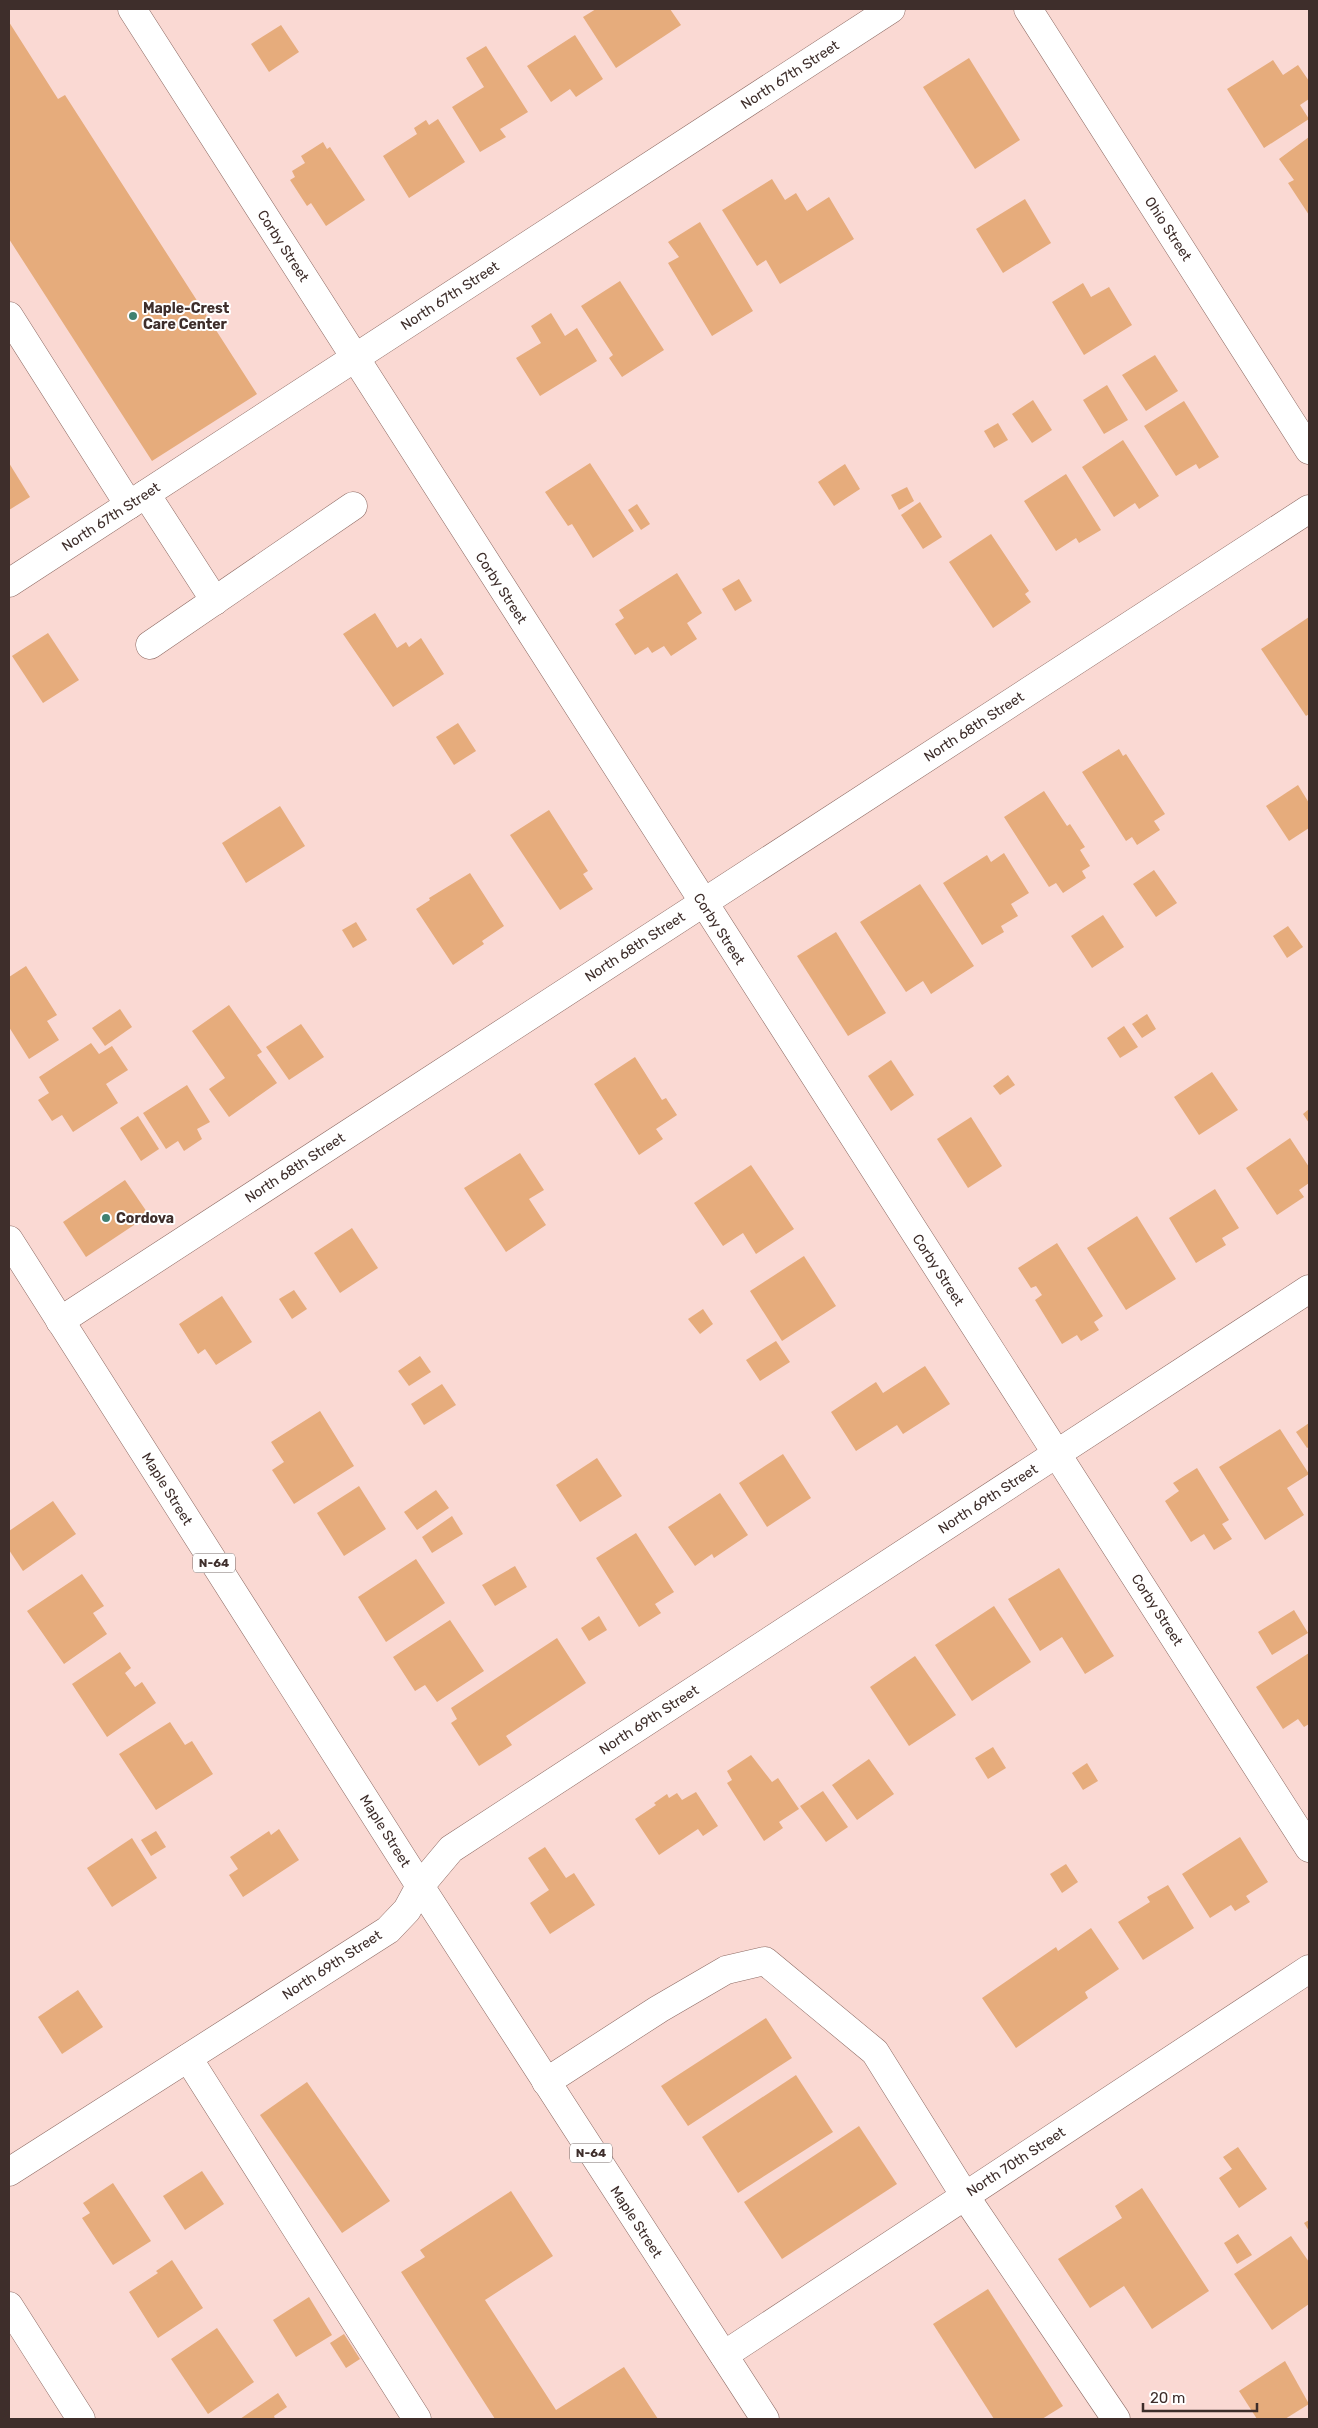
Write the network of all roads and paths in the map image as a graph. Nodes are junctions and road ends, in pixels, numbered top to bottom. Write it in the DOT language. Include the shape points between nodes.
graph roads {
  1 [pos="132,9"];
  2 [pos="891,9"];
  3 [pos="1028,9"];
  4 [pos="9,316"];
  5 [pos="354,358"];
  6 [pos="1309,450"];
  7 [pos="138,499"];
  8 [pos="353,506"];
  9 [pos="1309,509"];
  10 [pos="9,583"];
  11 [pos="215,601"];
  12 [pos="150,645"];
  13 [pos="703,903"];
  14 [pos="9,1240"];
  15 [pos="1309,1289"];
  16 [pos="60,1321"];
  17 [pos="1057,1454"];
  18 [pos="1309,1848"];
  19 [pos="420,1886"];
  20 [pos="1309,1969"];
  21 [pos="188,2058"];
  22 [pos="546,2082"];
  23 [pos="9,2172"];
  24 [pos="965,2196"];
  25 [pos="9,2306"];
  26 [pos="724,2355"];
  27 [pos="82,2419"];
  28 [pos="417,2419"];
  29 [pos="765,2419"];
  30 [pos="1116,2419"];
  1 -- 5 [label="street, Corby Street"];
  2 -- 5 [label="street, North 67th Street"];
  3 -- 6 [label="street, Ohio Street"];
  4 -- 7 [label="street"];
  5 -- 7 [label="street, North 67th Street"];
  5 -- 13 [label="street, Corby Street"];
  7 -- 10 [label="street, North 67th Street"];
  7 -- 11 [label="street"];
  8 -- 11 [label="street"];
  9 -- 13 [label="street, North 68th Street"];
  11 -- 12 [label="street"];
  13 -- 16 [label="street, North 68th Street"];
  13 -- 17 [label="street, Corby Street"];
  14 -- 16 [label="street, Maple Street / N-64"];
  15 -- 17 [label="street, North 69th Street"];
  16 -- 19 [label="street, Maple Street / N-64"];
  17 -- 18 [label="street, Corby Street"];
  17 -- 19 [label="street, North 69th Street" via="451,1850"];
  19 -- 21 [label="street, North 69th Street" via="407,1910 388,1930"];
  19 -- 22 [label="street, Maple Street / N-64"];
  20 -- 24 [label="street, North 70th Street"];
  21 -- 23 [label="street, North 69th Street"];
  21 -- 28 [label="street"];
  22 -- 24 [label="street" via="726,1970 765,1962 875,2052"];
  22 -- 26 [label="street, Maple Street / N-64"];
  24 -- 26 [label="street, North 70th Street"];
  24 -- 30 [label="street"];
  25 -- 27 [label="street"];
  26 -- 29 [label="street, Maple Street / N-64"];
}
